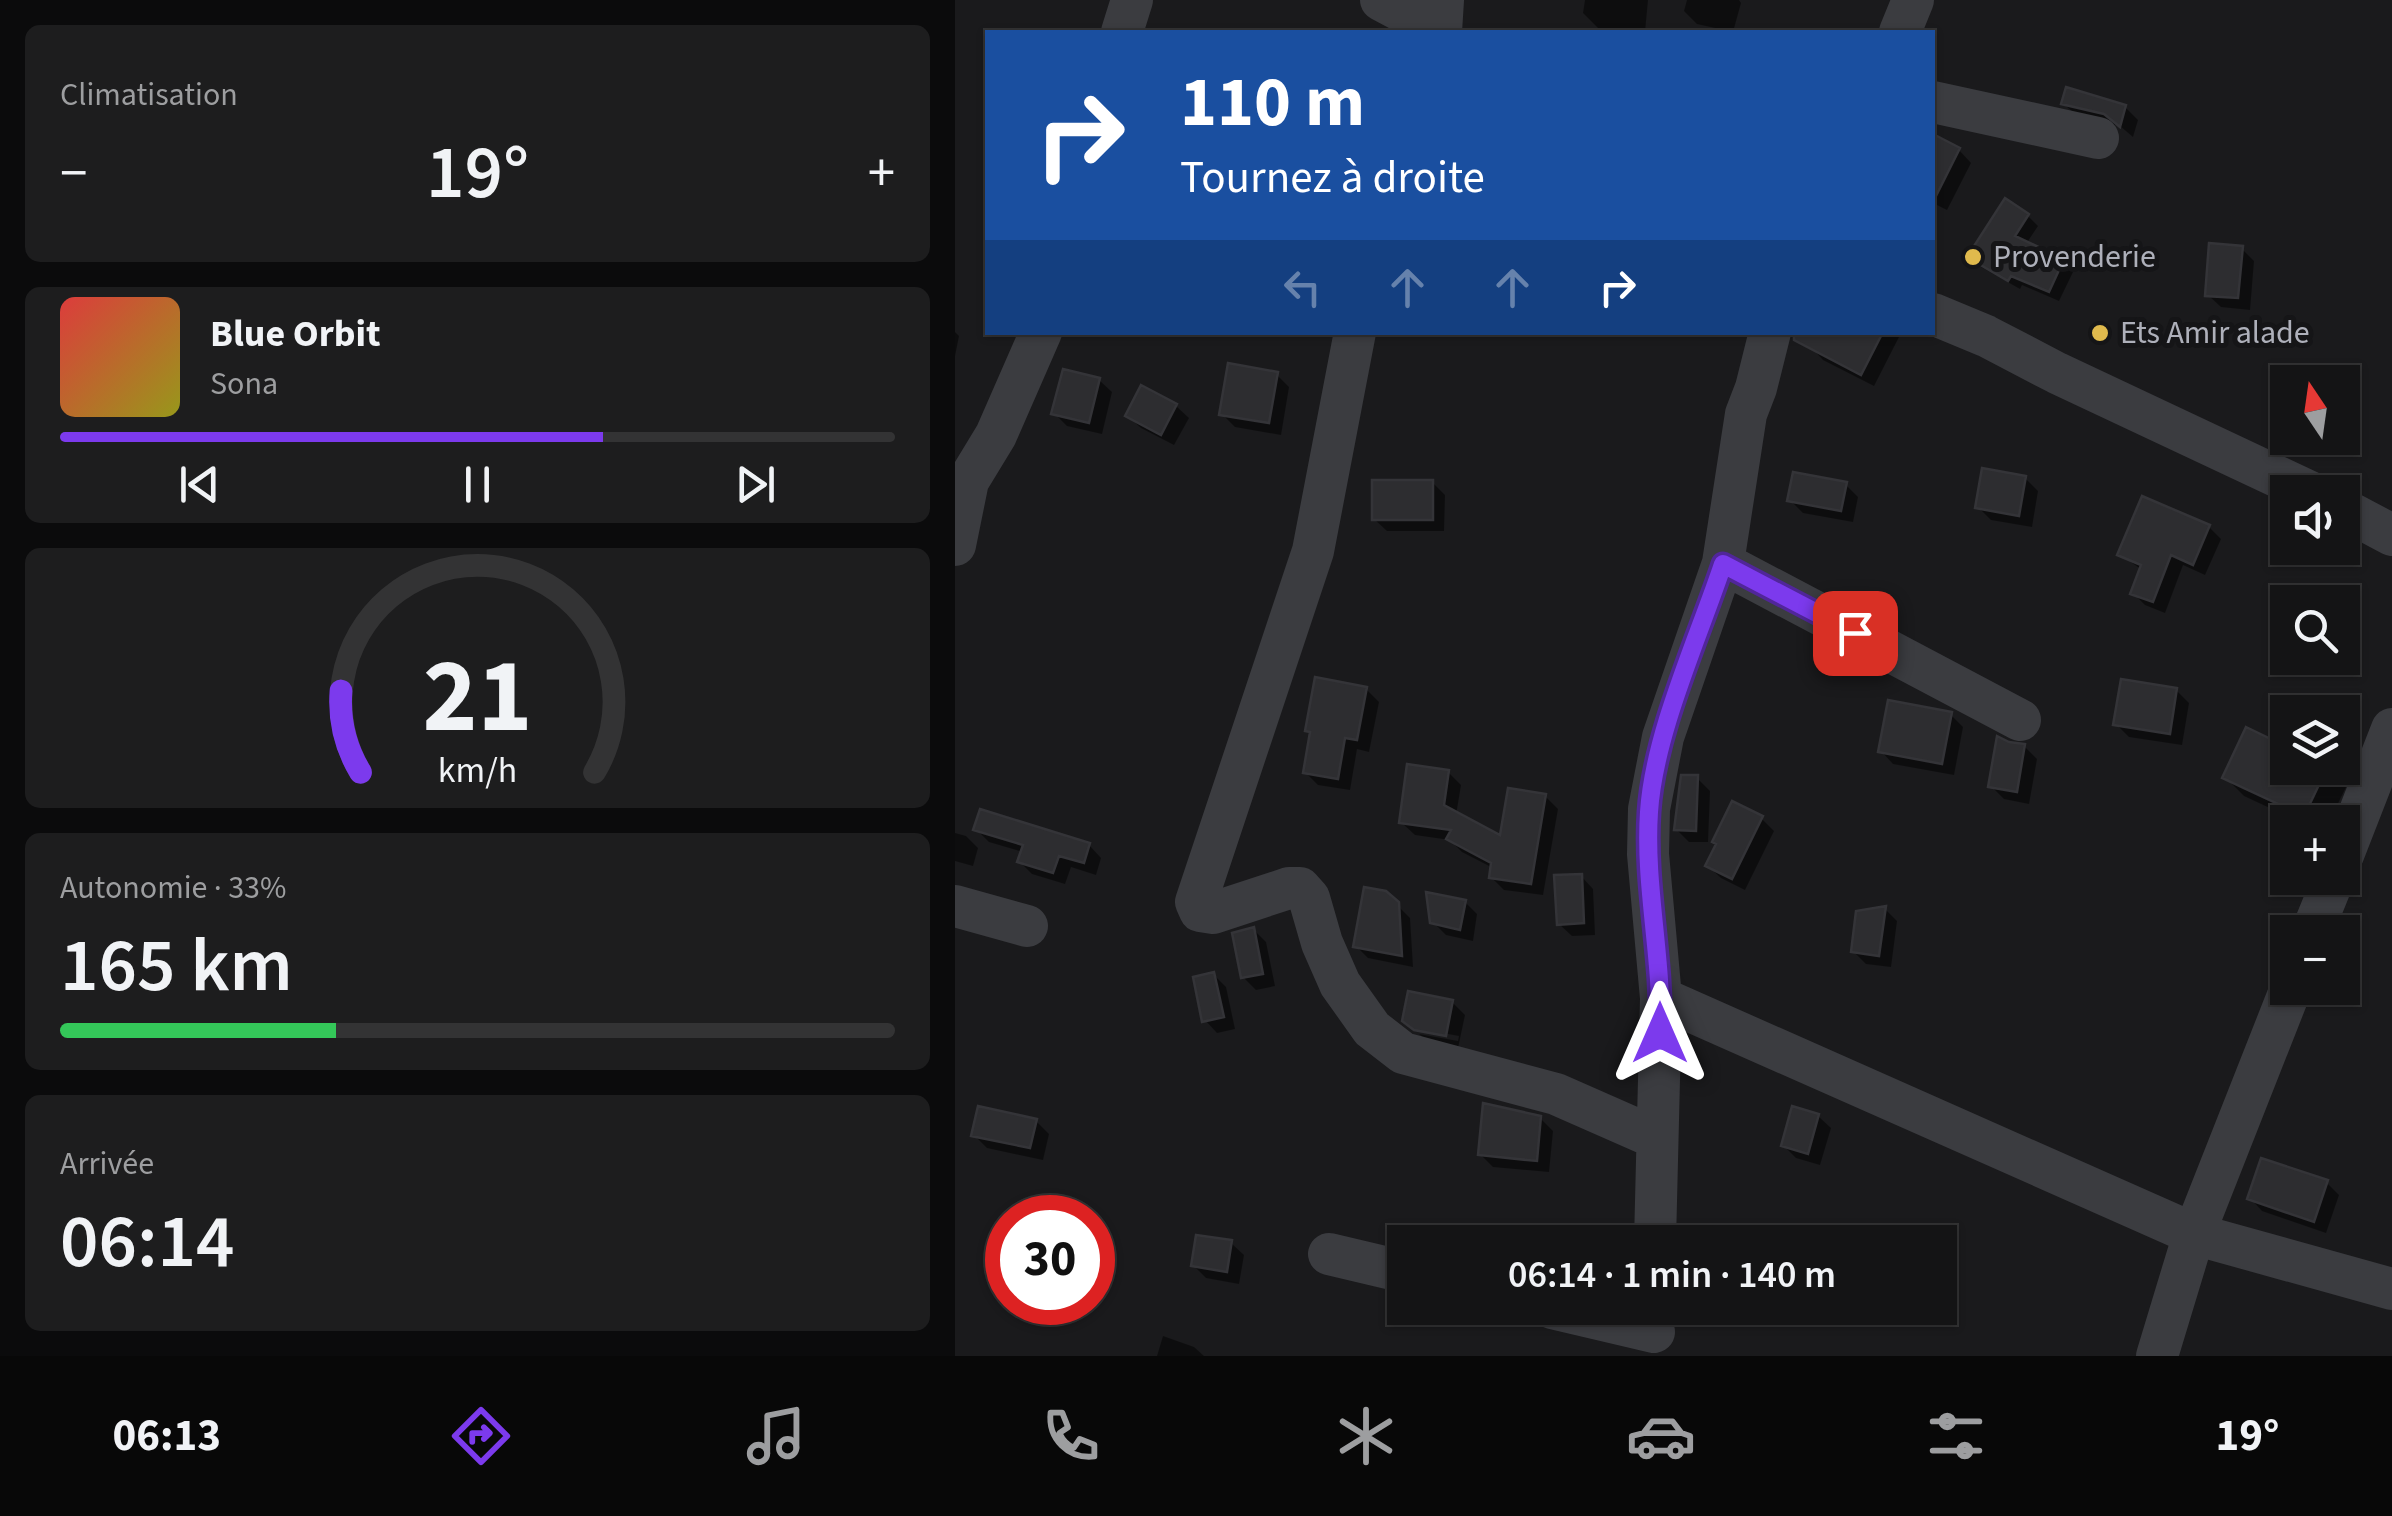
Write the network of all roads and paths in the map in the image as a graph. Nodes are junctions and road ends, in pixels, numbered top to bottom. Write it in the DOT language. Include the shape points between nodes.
graph roads {
  1 [pos="1132,0"];
  2 [pos="1381,0"];
  3 [pos="1443,0"];
  4 [pos="1913,0"];
  5 [pos="1124,30"];
  6 [pos="1437,30"];
  7 [pos="1441,30"];
  8 [pos="1901,30"];
  9 [pos="1935,102"];
  10 [pos="2098,138"];
  11 [pos="1935,315"];
  12 [pos="1040,335"];
  13 [pos="1354,335"];
  14 [pos="1768,335"];
  15 [pos="2275,475"];
  16 [pos="961,480"];
  17 [pos="2360,518"];
  18 [pos="2392,535"];
  19 [pos="955,545"];
  20 [pos="1723,564"];
  21 [pos="2020,720"];
  22 [pos="2392,729"];
  23 [pos="2360,811"];
  24 [pos="955,906"];
  25 [pos="1027,926"];
  26 [pos="1661,998"];
  27 [pos="2284,1005"];
  28 [pos="1656,1138"];
  29 [pos="1655,1225"];
  30 [pos="2194,1234"];
  31 [pos="1329,1254"];
  32 [pos="1387,1268"];
  33 [pos="2392,1289"];
  34 [pos="1625,1325"];
  35 [pos="1655,1332"];
  36 [pos="2157,1356"];
  1 -- 5 [label="street"];
  2 -- 6 [label="street"];
  3 -- 7 [label="street"];
  4 -- 8 [label="street"];
  9 -- 10 [label="street"];
  11 -- 15 [label="street"];
  12 -- 16 [label="street" via="995,435"];
  13 -- 28 [label="street" via="1313,551 1195,902 1200,911 1213,913 1300,888 1340,984 1372,1028 1403,1053 1556,1094"];
  14 -- 20 [label="street" via="1743,431"];
  16 -- 19 [label="street"];
  17 -- 18 [label="street"];
  20 -- 21 [label="street"];
  20 -- 26 [label="street" via="1663,737 1649,809"];
  22 -- 23 [label="street"];
  24 -- 25 [label="street"];
  26 -- 28 [label="street"];
  26 -- 30 [label="street"];
  27 -- 30 [label="street"];
  28 -- 29 [label="street"];
  30 -- 33 [label="street"];
  30 -- 36 [label="street"];
  31 -- 32 [label="street"];
  34 -- 35 [label="street"];
}
